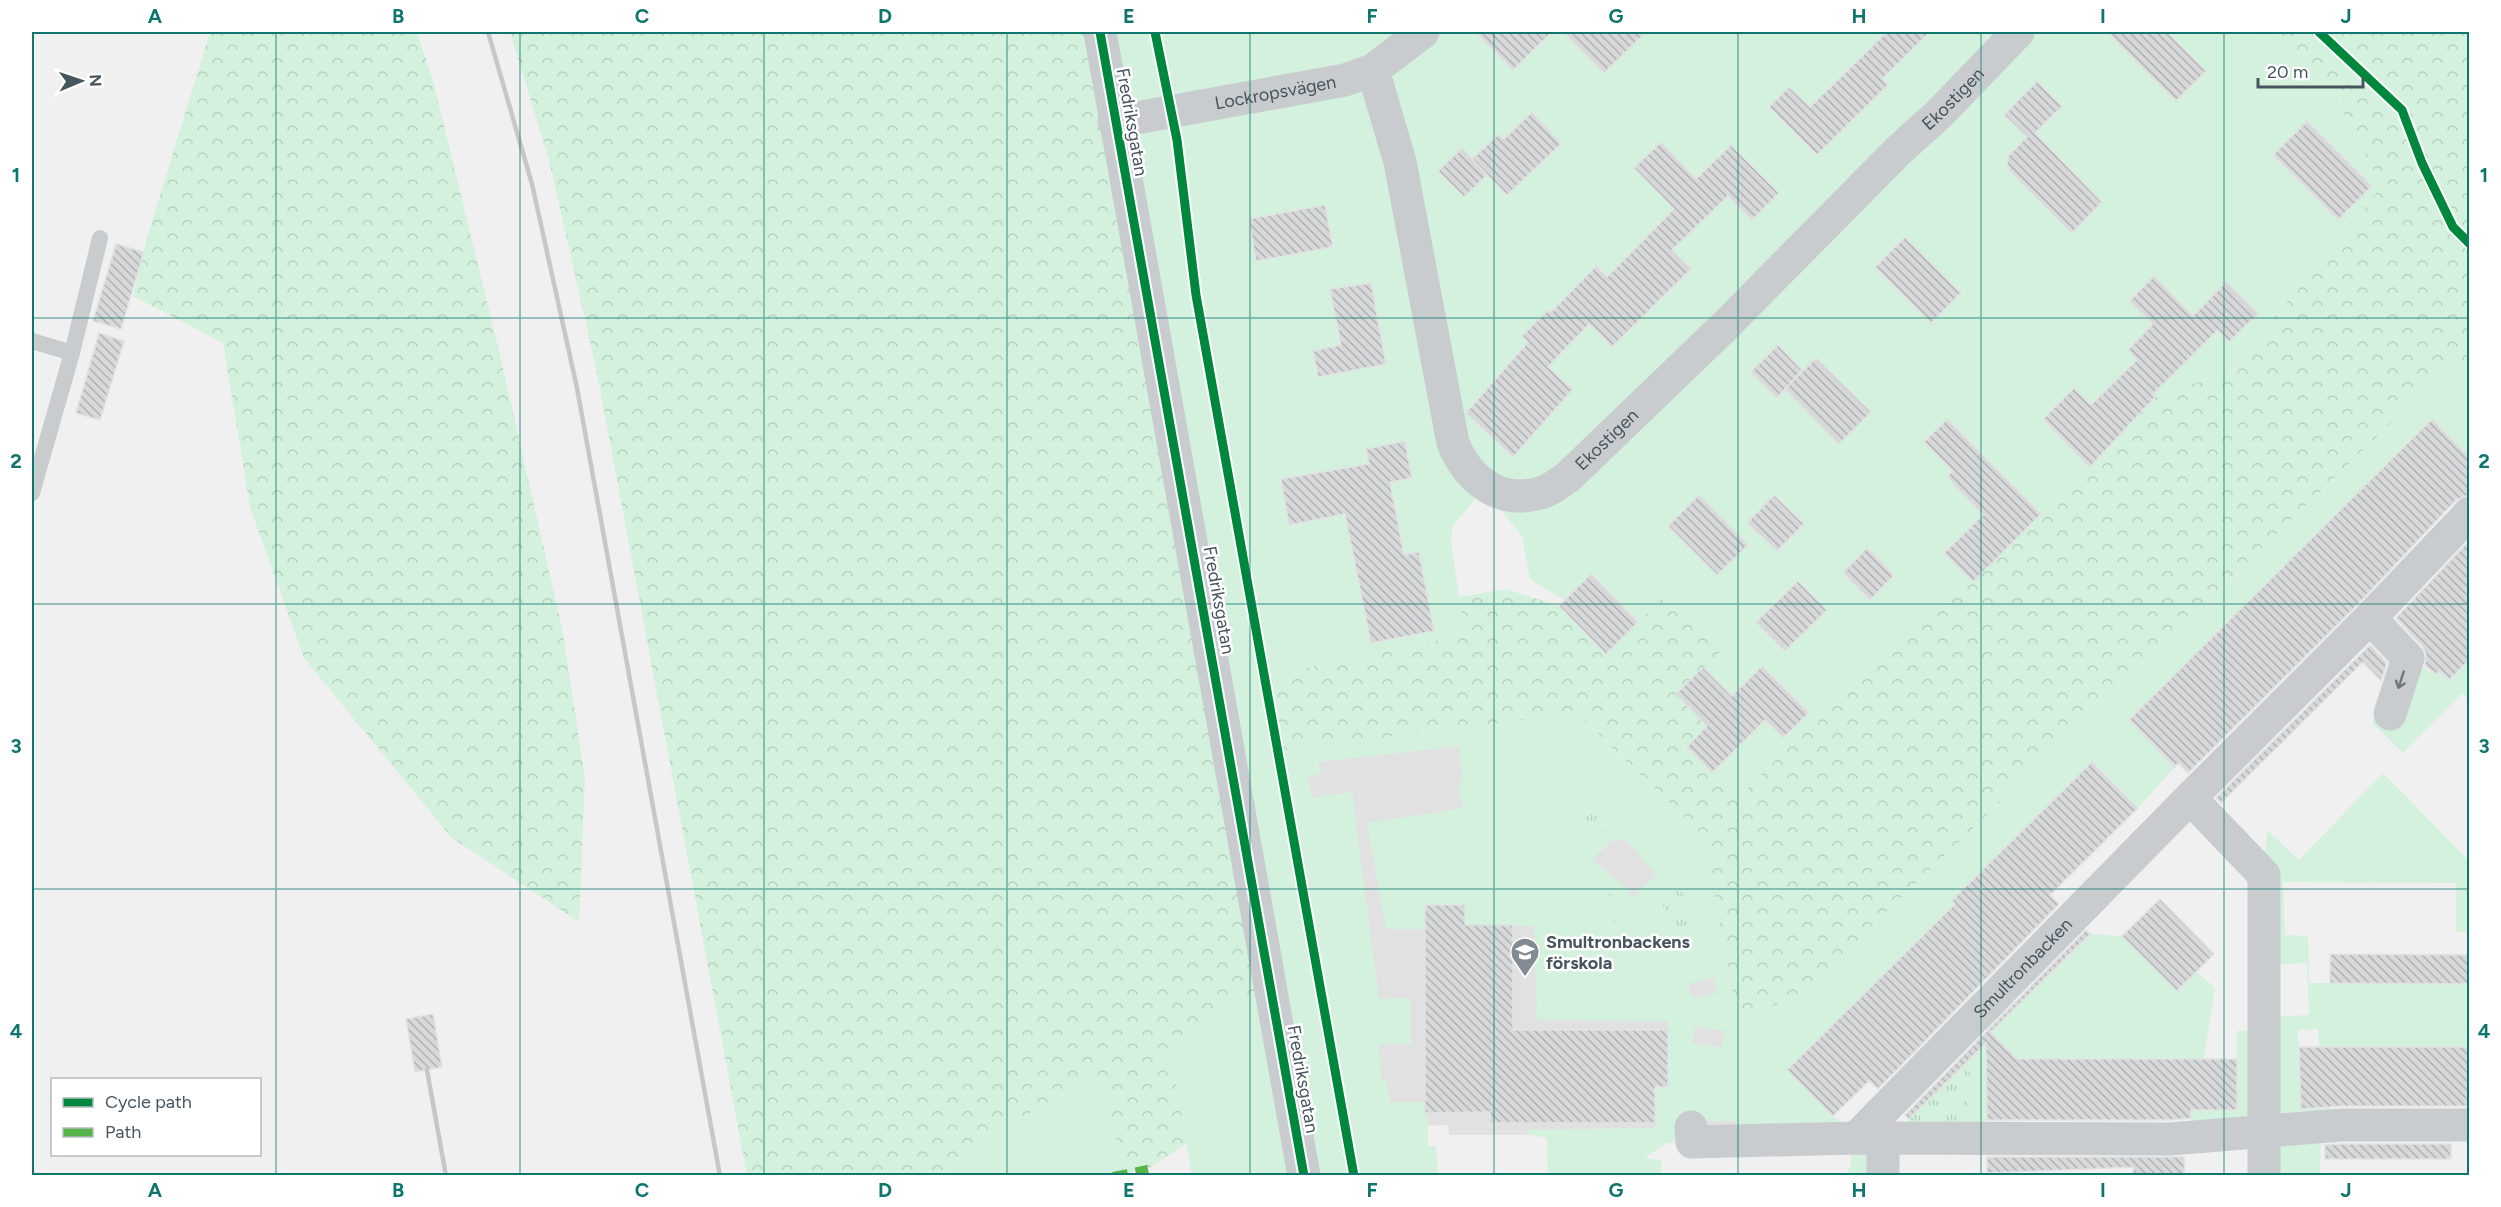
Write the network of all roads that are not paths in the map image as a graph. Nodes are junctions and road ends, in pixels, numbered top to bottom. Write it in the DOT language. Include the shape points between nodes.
graph roads {
  1 [pos="1100,32"];
  2 [pos="1423,32"];
  3 [pos="2018,32"];
  4 [pos="1373,70"];
  5 [pos="1114,122"];
  6 [pos="100,238"];
  7 [pos="32,341"];
  8 [pos="72,353"];
  9 [pos="32,493"];
  10 [pos="2469,513"];
  11 [pos="2370,618"];
  12 [pos="2390,714"];
  13 [pos="2190,798"];
  14 [pos="2469,1125"];
  15 [pos="1691,1127"];
  16 [pos="2264,1132"];
  17 [pos="1870,1138"];
  18 [pos="1304,1176"];
  19 [pos="1883,1176"];
  20 [pos="2264,1176"];
  1 -- 5 [label="street, Fredriksgatan"];
  2 -- 4 [label="street, Lockropsvägen"];
  3 -- 4 [label="street, Ekostigen" via="1725,326 1568,477 1541,493 1511,495 1474,478 1462,464 1453,443 1400,162"];
  4 -- 5 [label="street, Lockropsvägen" via="1311,88"];
  5 -- 18 [label="street, Fredriksgatan" via="1182,481"];
  6 -- 8 [label="lane"];
  7 -- 8 [label="lane"];
  8 -- 9 [label="lane"];
  10 -- 11 [label="street, Smultronbacken"];
  11 -- 12 [label="street, one-way" via="2408,658"];
  11 -- 13 [label="street, Smultronbacken"];
  13 -- 16 [label="street" via="2264,874"];
  13 -- 17 [label="street, Smultronbacken"];
  14 -- 16 [label="street" via="2341,1125"];
  15 -- 17 [label="street" via="1692,1142"];
  16 -- 17 [label="street" via="2170,1139"];
  16 -- 20 [label="street"];
  17 -- 19 [label="street"];
}
